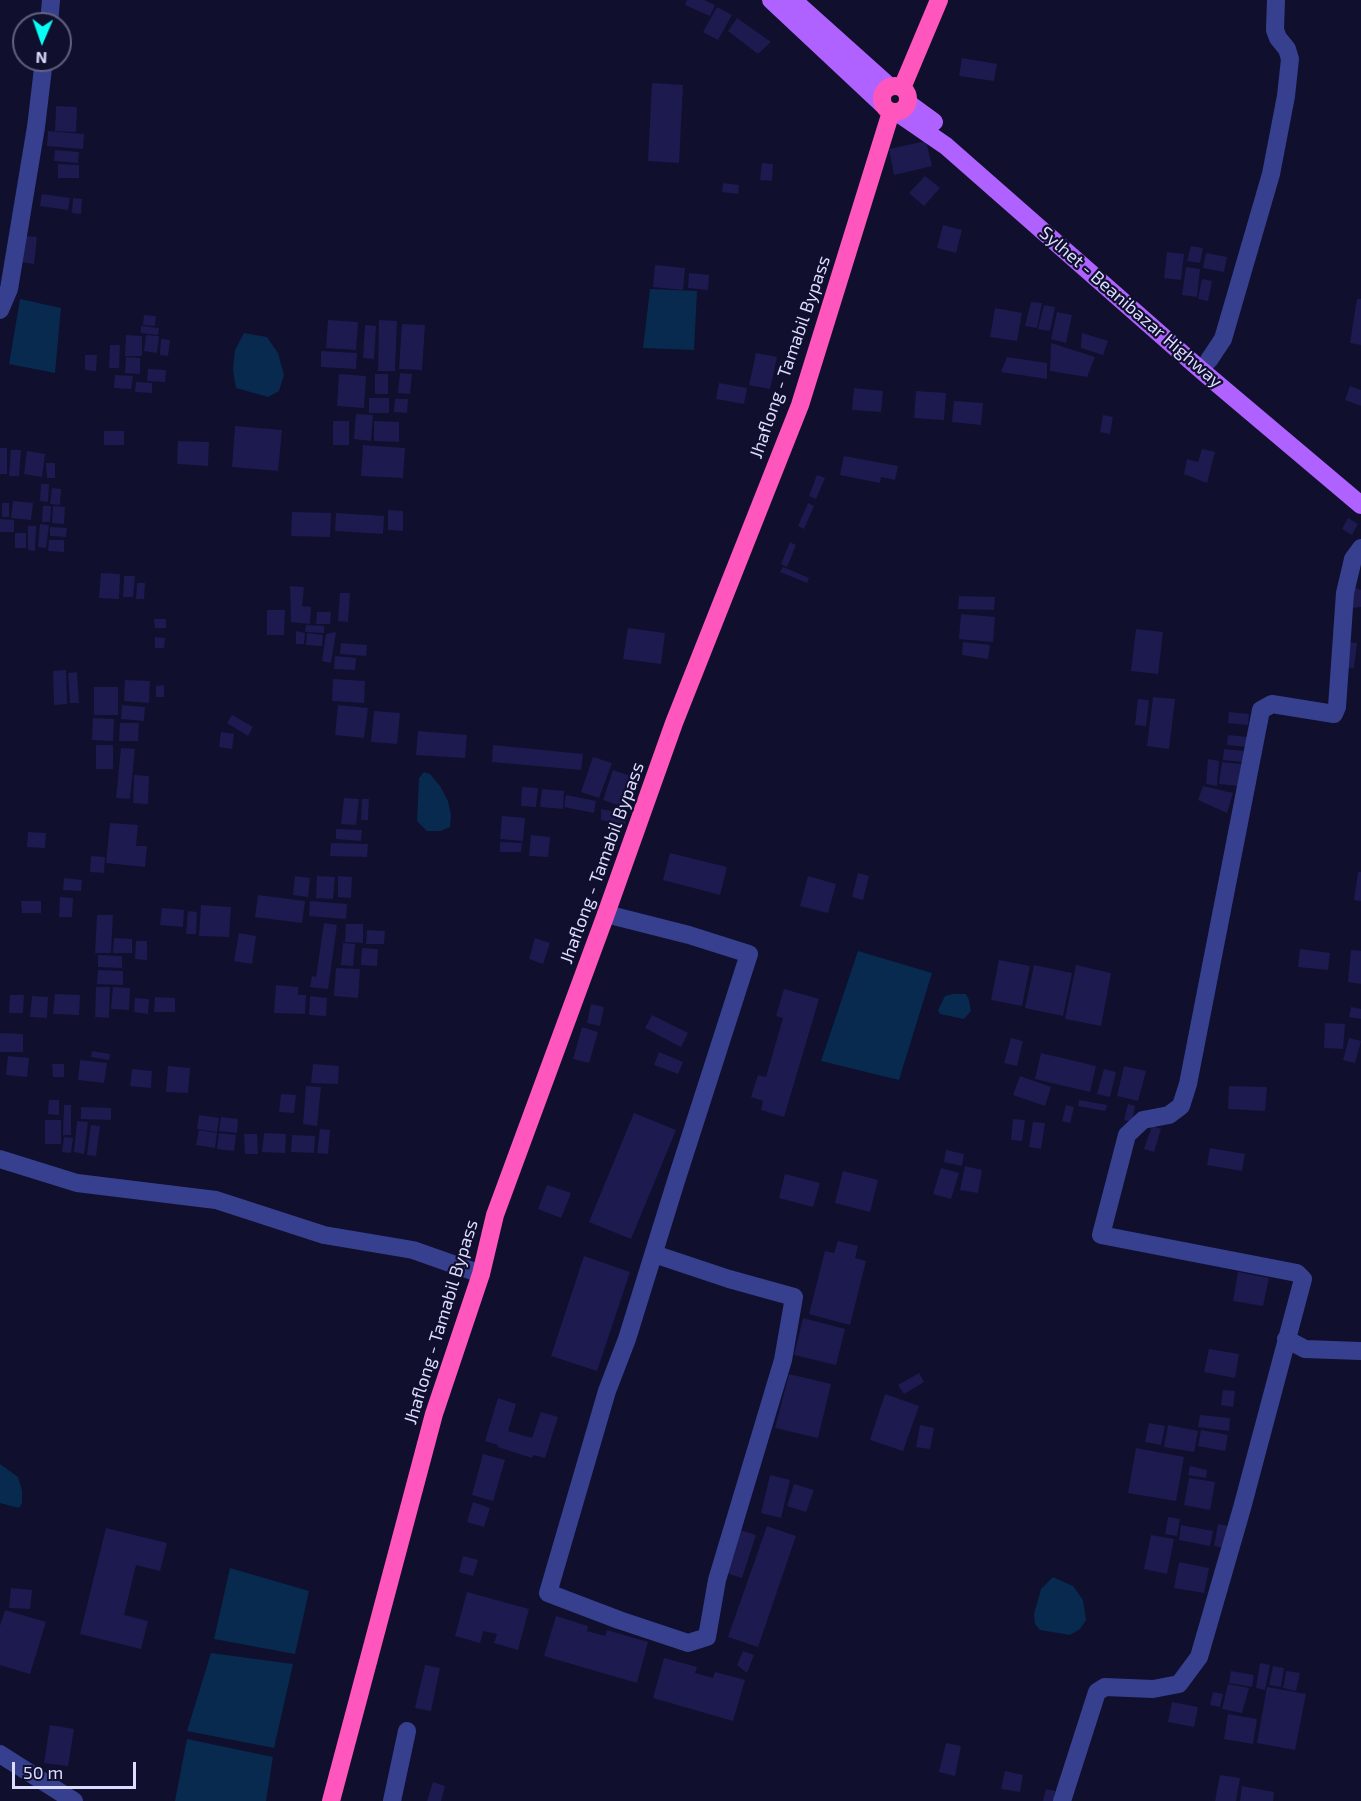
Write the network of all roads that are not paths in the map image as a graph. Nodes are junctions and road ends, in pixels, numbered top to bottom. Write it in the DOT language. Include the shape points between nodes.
graph roads {
  1 [pos="771,0"];
  2 [pos="793,0"];
  3 [pos="939,0"];
  4 [pos="1276,0"];
  5 [pos="43,72"];
  6 [pos="895,101"];
  7 [pos="0,310"];
  8 [pos="1209,360"];
  9 [pos="1361,489"];
  10 [pos="1361,505"];
  11 [pos="1361,548"];
  12 [pos="606,914"];
  13 [pos="0,1159"];
  14 [pos="654,1254"];
  15 [pos="481,1274"];
  16 [pos="1286,1339"];
  17 [pos="1361,1351"];
  18 [pos="408,1731"];
  19 [pos="0,1754"];
  20 [pos="74,1801"];
  21 [pos="331,1801"];
  22 [pos="392,1801"];
  23 [pos="1062,1801"];
  1 -- 6 [label="main road"];
  2 -- 6 [label="main road"];
  3 -- 6 [label="highway, Jhaflong - Tamabil Bypass"];
  4 -- 8 [label="street" via="1275,30 1290,59 1286,96 1271,174 1223,339"];
  5 -- 7 [label="street" via="9,289"];
  6 -- 8 [label="main road, Sylhet - Beanibazar Highway" via="953,136"];
  6 -- 10 [label="main road, Sylhet - Beanibazar Highway"];
  6 -- 12 [label="highway, Jhaflong - Tamabil Bypass" via="800,405 674,723"];
  8 -- 9 [label="main road, Sylhet - Beanibazar Highway"];
  11 -- 16 [label="street" via="1353,559 1345,593 1334,714 1272,704 1261,710 1188,1084 1181,1106 1168,1116 1143,1120 1127,1135 1101,1235 1296,1273 1303,1279"];
  12 -- 14 [label="street" via="749,954"];
  12 -- 15 [label="highway, Jhaflong - Tamabil Bypass" via="495,1215"];
  13 -- 15 [label="street" via="77,1183 216,1200 324,1235 413,1250"];
  14 -- 14 [label="street" via="608,1391 548,1593 688,1643 707,1637 717,1580 783,1360 794,1297"];
  15 -- 21 [label="highway, Jhaflong - Tamabil Bypass" via="434,1414"];
  16 -- 17 [label="street" via="1305,1349"];
  16 -- 23 [label="street" via="1199,1657 1179,1684 1153,1689 1105,1687 1097,1692"];
  18 -- 22 [label="street"];
  19 -- 20 [label="street"];
}
